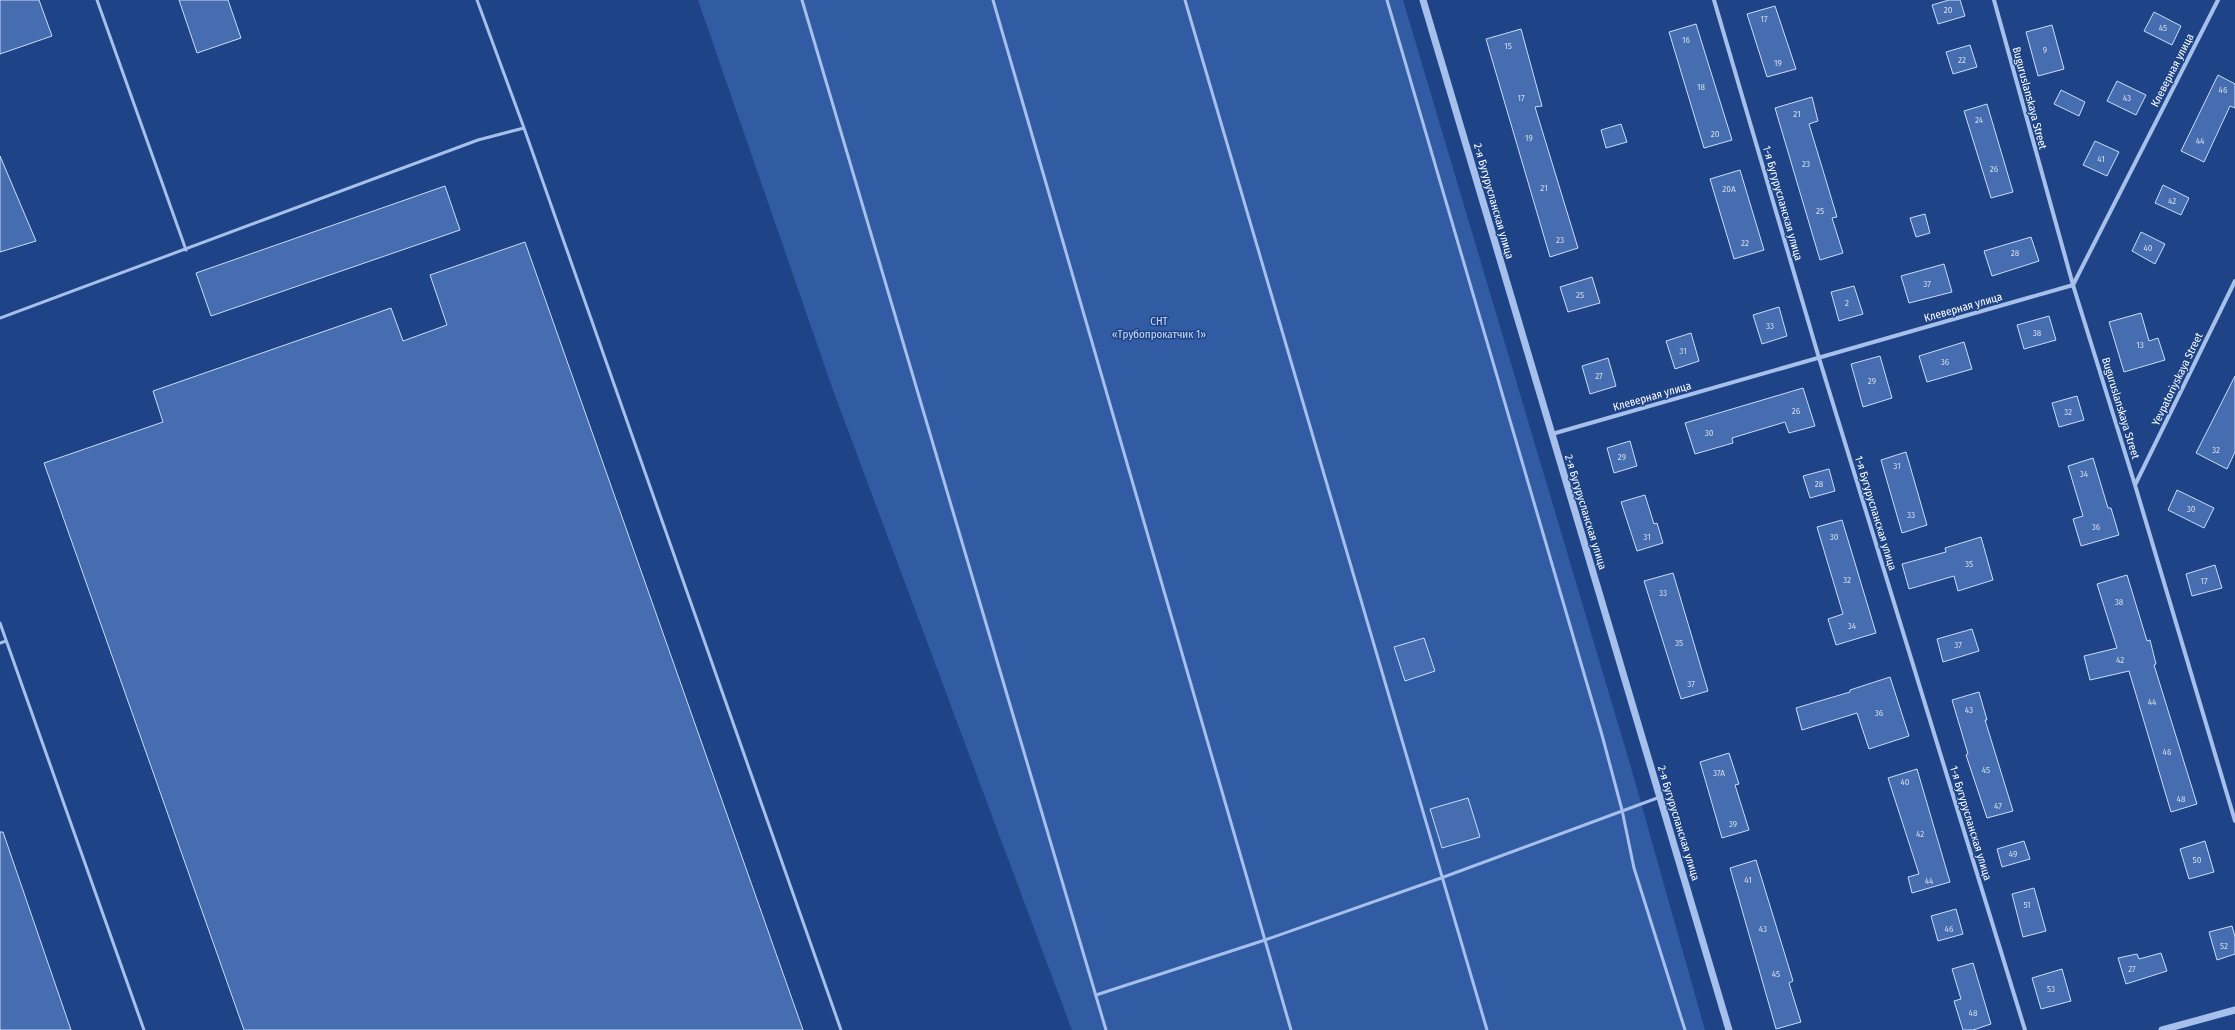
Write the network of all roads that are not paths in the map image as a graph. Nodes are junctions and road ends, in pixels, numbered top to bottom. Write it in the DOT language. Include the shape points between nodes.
graph roads {
  1 [pos="97,0"];
  2 [pos="477,0"];
  3 [pos="802,0"];
  4 [pos="993,0"];
  5 [pos="1185,0"];
  6 [pos="1387,0"];
  7 [pos="1424,0"];
  8 [pos="1714,0"];
  9 [pos="1994,0"];
  10 [pos="2218,0"];
  11 [pos="524,128"];
  12 [pos="186,250"];
  13 [pos="2235,281"];
  14 [pos="2073,285"];
  15 [pos="0,318"];
  16 [pos="1819,358"];
  17 [pos="1551,434"];
  18 [pos="2135,485"];
  19 [pos="0,623"];
  20 [pos="6,641"];
  21 [pos="0,643"];
  22 [pos="1660,797"];
  23 [pos="1622,810"];
  24 [pos="2235,821"];
  25 [pos="1441,878"];
  26 [pos="1265,940"];
  27 [pos="1096,995"];
  28 [pos="2235,1010"];
  29 [pos="144,1030"];
  30 [pos="841,1030"];
  31 [pos="1106,1030"];
  32 [pos="1291,1030"];
  33 [pos="1487,1030"];
  34 [pos="1685,1030"];
  35 [pos="1729,1030"];
  36 [pos="2025,1030"];
  37 [pos="2162,1030"];
  1 -- 12 [label="lane"];
  2 -- 11 [label="lane"];
  3 -- 27 [label="lane"];
  4 -- 26 [label="lane"];
  5 -- 25 [label="lane"];
  6 -- 23 [label="lane"];
  7 -- 17 [label="street, 2-я Бугурусланская улица"];
  8 -- 16 [label="street, 1-я Бугурусланская улица"];
  9 -- 14 [label="street, Buguruslanskaya Street"];
  10 -- 14 [label="street, Клеверная улица"];
  11 -- 12 [label="lane" via="478,140"];
  11 -- 30 [label="lane"];
  12 -- 15 [label="lane"];
  13 -- 18 [label="street, Yevpatoriyskaya Street"];
  14 -- 16 [label="street, Клеверная улица"];
  14 -- 18 [label="street, Buguruslanskaya Street"];
  16 -- 17 [label="street, Клеверная улица"];
  16 -- 36 [label="street, 1-я Бугурусланская улица"];
  17 -- 22 [label="street, 2-я Бугурусланская улица"];
  18 -- 24 [label="street, Buguruslanskaya Street"];
  19 -- 20 [label="lane"];
  20 -- 21 [label="lane"];
  20 -- 29 [label="lane"];
  22 -- 23 [label="lane"];
  22 -- 35 [label="street, 2-я Бугурусланская улица"];
  23 -- 25 [label="lane"];
  23 -- 34 [label="lane" via="1634,868"];
  25 -- 26 [label="lane"];
  25 -- 33 [label="lane"];
  26 -- 27 [label="lane"];
  26 -- 32 [label="lane"];
  27 -- 31 [label="lane"];
  28 -- 37 [label="street"];
}
